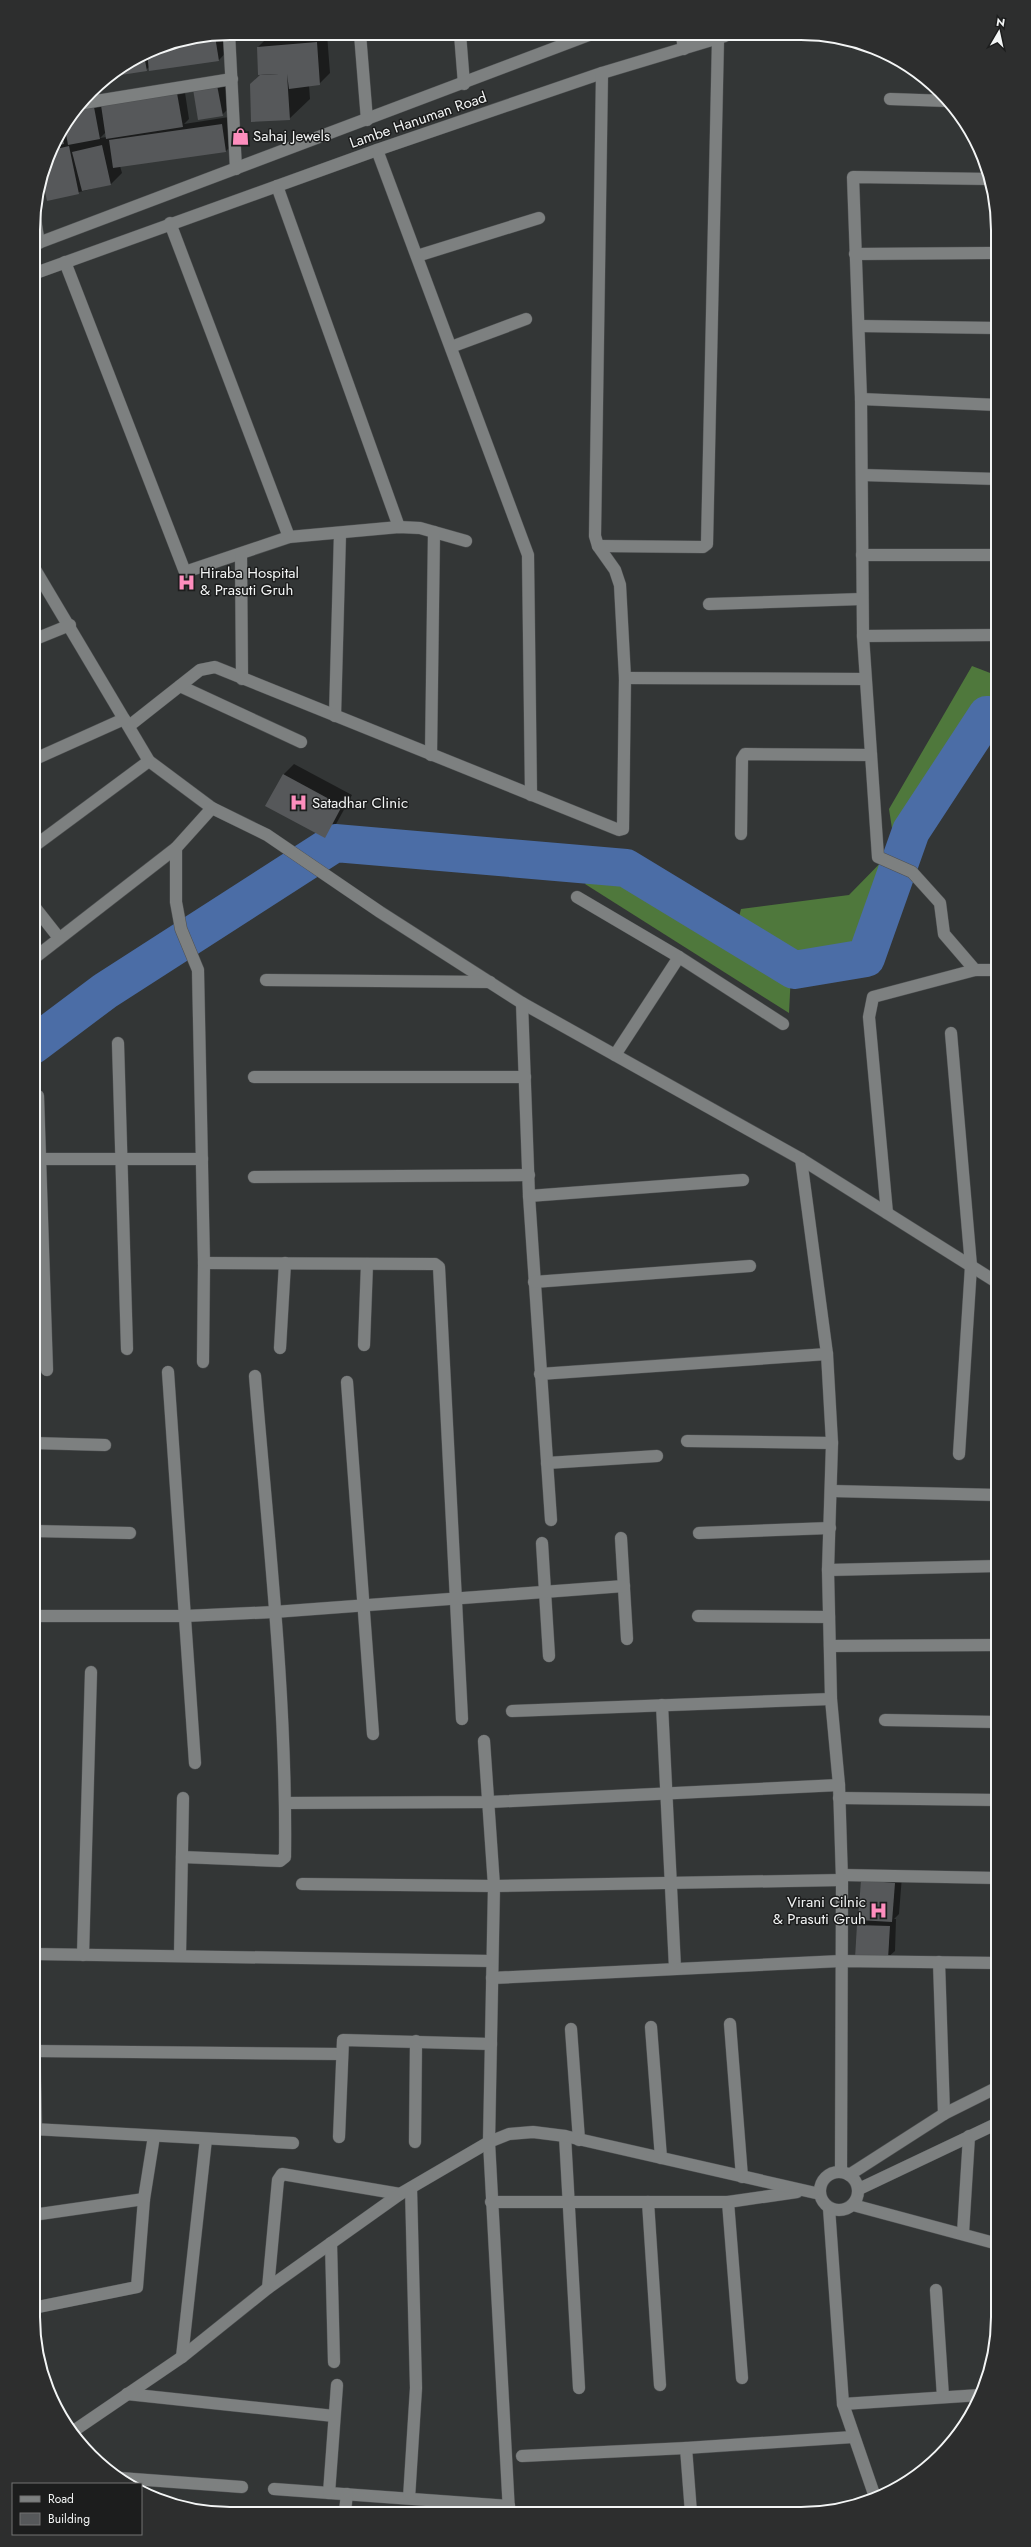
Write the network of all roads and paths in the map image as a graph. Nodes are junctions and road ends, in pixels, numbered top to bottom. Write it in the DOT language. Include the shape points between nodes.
graph roads {
  1 [pos="229,40"];
  2 [pos="360,40"];
  3 [pos="460,40"];
  4 [pos="563,40"];
  5 [pos="683,40"];
  6 [pos="711,40"];
  7 [pos="721,40"];
  8 [pos="684,48"];
  9 [pos="602,73"];
  10 [pos="232,80"];
  11 [pos="464,84"];
  12 [pos="890,99"];
  13 [pos="940,101"];
  14 [pos="90,102"];
  15 [pos="367,120"];
  16 [pos="377,150"];
  17 [pos="236,169"];
  18 [pos="984,179"];
  19 [pos="277,186"];
  20 [pos="540,218"];
  21 [pos="170,223"];
  22 [pos="40,242"];
  23 [pos="990,253"];
  24 [pos="855,254"];
  25 [pos="417,256"];
  26 [pos="65,262"];
  27 [pos="40,271"];
  28 [pos="526,319"];
  29 [pos="859,326"];
  30 [pos="991,328"];
  31 [pos="451,347"];
  32 [pos="861,399"];
  33 [pos="991,405"];
  34 [pos="862,475"];
  35 [pos="991,480"];
  36 [pos="399,527"];
  37 [pos="434,532"];
  38 [pos="340,533"];
  39 [pos="289,537"];
  40 [pos="466,541"];
  41 [pos="598,546"];
  42 [pos="241,554"];
  43 [pos="862,555"];
  44 [pos="991,555"];
  45 [pos="40,577"];
  46 [pos="862,599"];
  47 [pos="709,604"];
  48 [pos="70,625"];
  49 [pos="991,635"];
  50 [pos="862,636"];
  51 [pos="40,637"];
  52 [pos="242,678"];
  53 [pos="625,678"];
  54 [pos="865,679"];
  55 [pos="180,686"];
  56 [pos="335,716"];
  57 [pos="126,722"];
  58 [pos="301,742"];
  59 [pos="431,755"];
  60 [pos="871,755"];
  61 [pos="40,757"];
  62 [pos="149,761"];
  63 [pos="531,794"];
  64 [pos="212,808"];
  65 [pos="741,834"];
  66 [pos="40,843"];
  67 [pos="176,848"];
  68 [pos="577,897"];
  69 [pos="40,914"];
  70 [pos="59,938"];
  71 [pos="40,953"];
  72 [pos="679,957"];
  73 [pos="975,970"];
  74 [pos="991,970"];
  75 [pos="266,980"];
  76 [pos="490,982"];
  77 [pos="522,1003"];
  78 [pos="783,1024"];
  79 [pos="951,1033"];
  80 [pos="118,1042"];
  81 [pos="615,1055"];
  82 [pos="254,1077"];
  83 [pos="525,1077"];
  84 [pos="40,1159"];
  85 [pos="122,1159"];
  86 [pos="202,1159"];
  87 [pos="801,1159"];
  88 [pos="529,1175"];
  89 [pos="254,1176"];
  90 [pos="744,1180"];
  91 [pos="529,1196"];
  92 [pos="886,1213"];
  93 [pos="40,1236"];
  94 [pos="204,1263"];
  95 [pos="285,1263"];
  96 [pos="367,1264"];
  97 [pos="750,1266"];
  98 [pos="971,1266"];
  99 [pos="991,1279"];
  100 [pos="534,1282"];
  101 [pos="364,1346"];
  102 [pos="280,1348"];
  103 [pos="127,1349"];
  104 [pos="827,1354"];
  105 [pos="203,1362"];
  106 [pos="47,1370"];
  107 [pos="168,1372"];
  108 [pos="540,1374"];
  109 [pos="255,1376"];
  110 [pos="347,1382"];
  111 [pos="687,1441"];
  112 [pos="40,1443"];
  113 [pos="832,1443"];
  114 [pos="105,1445"];
  115 [pos="959,1454"];
  116 [pos="657,1456"];
  117 [pos="547,1463"];
  118 [pos="832,1491"];
  119 [pos="991,1495"];
  120 [pos="551,1520"];
  121 [pos="830,1528"];
  122 [pos="40,1531"];
  123 [pos="130,1533"];
  124 [pos="699,1533"];
  125 [pos="621,1538"];
  126 [pos="542,1543"];
  127 [pos="991,1566"];
  128 [pos="828,1570"];
  129 [pos="624,1586"];
  130 [pos="545,1594"];
  131 [pos="456,1598"];
  132 [pos="362,1606"];
  133 [pos="274,1612"];
  134 [pos="40,1616"];
  135 [pos="185,1616"];
  136 [pos="698,1616"];
  137 [pos="829,1618"];
  138 [pos="627,1639"];
  139 [pos="991,1645"];
  140 [pos="830,1646"];
  141 [pos="549,1656"];
  142 [pos="91,1672"];
  143 [pos="831,1699"];
  144 [pos="662,1705"];
  145 [pos="512,1711"];
  146 [pos="462,1719"];
  147 [pos="885,1720"];
  148 [pos="991,1722"];
  149 [pos="373,1734"];
  150 [pos="484,1741"];
  151 [pos="195,1763"];
  152 [pos="839,1785"];
  153 [pos="667,1795"];
  154 [pos="183,1798"];
  155 [pos="839,1798"];
  156 [pos="991,1800"];
  157 [pos="490,1802"];
  158 [pos="286,1803"];
  159 [pos="182,1857"];
  160 [pos="842,1878"];
  161 [pos="991,1878"];
  162 [pos="671,1883"];
  163 [pos="302,1884"];
  164 [pos="494,1886"];
  165 [pos="40,1954"];
  166 [pos="83,1955"];
  167 [pos="180,1955"];
  168 [pos="492,1961"];
  169 [pos="841,1961"];
  170 [pos="939,1962"];
  171 [pos="991,1963"];
  172 [pos="675,1968"];
  173 [pos="492,1978"];
  174 [pos="730,2024"];
  175 [pos="651,2027"];
  176 [pos="571,2029"];
  177 [pos="416,2041"];
  178 [pos="40,2044"];
  179 [pos="491,2044"];
  180 [pos="341,2054"];
  181 [pos="991,2090"];
  182 [pos="944,2114"];
  183 [pos="991,2126"];
  184 [pos="40,2129"];
  185 [pos="154,2136"];
  186 [pos="565,2136"];
  187 [pos="969,2136"];
  188 [pos="339,2137"];
  189 [pos="206,2139"];
  190 [pos="579,2140"];
  191 [pos="415,2142"];
  192 [pos="489,2142"];
  193 [pos="293,2143"];
  194 [pos="661,2158"];
  195 [pos="845,2174"];
  196 [pos="742,2177"];
  197 [pos="411,2188"];
  198 [pos="859,2189"];
  199 [pos="804,2191"];
  200 [pos="400,2194"];
  201 [pos="820,2194"];
  202 [pos="144,2199"];
  203 [pos="569,2201"];
  204 [pos="491,2202"];
  205 [pos="648,2202"];
  206 [pos="728,2202"];
  207 [pos="853,2205"];
  208 [pos="829,2208"];
  209 [pos="40,2214"];
  210 [pos="963,2233"];
  211 [pos="991,2242"];
  212 [pos="332,2243"];
  213 [pos="268,2288"];
  214 [pos="936,2290"];
  215 [pos="40,2307"];
  216 [pos="182,2356"];
  217 [pos="334,2362"];
  218 [pos="742,2378"];
  219 [pos="337,2385"];
  220 [pos="660,2386"];
  221 [pos="579,2388"];
  222 [pos="127,2394"];
  223 [pos="974,2395"];
  224 [pos="943,2397"];
  225 [pos="843,2404"];
  226 [pos="334,2416"];
  227 [pos="76,2429"];
  228 [pos="853,2437"];
  229 [pos="686,2448"];
  230 [pos="522,2456"];
  231 [pos="130,2479"];
  232 [pos="242,2487"];
  233 [pos="274,2489"];
  234 [pos="329,2493"];
  235 [pos="874,2493"];
  236 [pos="347,2494"];
  237 [pos="409,2498"];
  238 [pos="427,2499"];
  239 [pos="345,2507"];
  240 [pos="426,2507"];
  241 [pos="493,2507"];
  242 [pos="509,2507"];
  243 [pos="691,2507"];
  1 -- 10 [label="street"];
  2 -- 15 [label="street"];
  3 -- 11 [label="street"];
  4 -- 11 [label="street"];
  5 -- 8 [label="street"];
  6 -- 8 [label="street, Lambe Hanuman Road"];
  7 -- 41 [label="street" via="707,544 703,547"];
  8 -- 9 [label="street, Lambe Hanuman Road"];
  9 -- 16 [label="street, Lambe Hanuman Road"];
  9 -- 41 [label="street" via="596,536"];
  10 -- 14 [label="street"];
  10 -- 17 [label="street"];
  11 -- 15 [label="street"];
  12 -- 13 [label="street"];
  15 -- 17 [label="street"];
  16 -- 19 [label="street, Lambe Hanuman Road"];
  16 -- 25 [label="street"];
  17 -- 22 [label="street"];
  18 -- 24 [label="street" via="853,178"];
  19 -- 21 [label="street, Lambe Hanuman Road"];
  19 -- 36 [label="street"];
  20 -- 25 [label="street"];
  21 -- 26 [label="street, Lambe Hanuman Road"];
  21 -- 39 [label="street"];
  23 -- 24 [label="street"];
  24 -- 29 [label="street"];
  25 -- 31 [label="street"];
  26 -- 27 [label="street, Lambe Hanuman Road"];
  26 -- 42 [label="street" via="184,571 189,572"];
  28 -- 31 [label="street"];
  29 -- 30 [label="street"];
  29 -- 32 [label="street"];
  31 -- 63 [label="street" via="528,555"];
  32 -- 33 [label="street"];
  32 -- 34 [label="street"];
  34 -- 35 [label="street"];
  34 -- 43 [label="street"];
  36 -- 37 [label="street"];
  36 -- 38 [label="street"];
  37 -- 40 [label="street"];
  37 -- 59 [label="street"];
  38 -- 39 [label="street"];
  38 -- 56 [label="street"];
  39 -- 42 [label="street"];
  41 -- 53 [label="street" via="615,570 620,585"];
  42 -- 52 [label="street"];
  43 -- 44 [label="street"];
  43 -- 46 [label="street"];
  45 -- 48 [label="street"];
  46 -- 47 [label="street"];
  46 -- 50 [label="street"];
  48 -- 51 [label="street"];
  48 -- 57 [label="street"];
  49 -- 50 [label="street"];
  50 -- 54 [label="street"];
  52 -- 55 [label="street" via="209,667 200,670"];
  52 -- 56 [label="street"];
  53 -- 54 [label="street"];
  53 -- 63 [label="street" via="623,829 619,830"];
  54 -- 60 [label="street"];
  55 -- 57 [label="street"];
  55 -- 58 [label="street"];
  56 -- 59 [label="street"];
  57 -- 61 [label="street"];
  57 -- 62 [label="street"];
  59 -- 63 [label="street"];
  60 -- 65 [label="street" via="743,756"];
  60 -- 73 [label="street" via="878,857 912,872 940,903 944,934"];
  62 -- 64 [label="street"];
  62 -- 66 [label="street"];
  64 -- 67 [label="street"];
  64 -- 76 [label="street" via="267,835 380,912"];
  67 -- 70 [label="street"];
  67 -- 86 [label="street" via="175,894 181,929 198,970"];
  68 -- 72 [label="street"];
  69 -- 70 [label="street"];
  70 -- 71 [label="street"];
  72 -- 78 [label="street"];
  72 -- 81 [label="street"];
  73 -- 74 [label="street"];
  73 -- 92 [label="street" via="873,997 869,1017"];
  75 -- 76 [label="street"];
  76 -- 77 [label="street"];
  77 -- 81 [label="street"];
  77 -- 83 [label="street"];
  79 -- 98 [label="street"];
  80 -- 85 [label="street"];
  81 -- 87 [label="street"];
  82 -- 83 [label="street"];
  83 -- 88 [label="street"];
  84 -- 85 [label="street"];
  85 -- 86 [label="street"];
  85 -- 103 [label="street"];
  86 -- 94 [label="street"];
  87 -- 92 [label="street"];
  87 -- 104 [label="street"];
  88 -- 89 [label="street"];
  88 -- 91 [label="street"];
  90 -- 91 [label="street"];
  91 -- 100 [label="street"];
  92 -- 98 [label="street"];
  93 -- 106 [label="street"];
  94 -- 95 [label="street"];
  94 -- 105 [label="street"];
  95 -- 96 [label="street"];
  95 -- 102 [label="street"];
  96 -- 101 [label="street"];
  96 -- 131 [label="street" via="435,1264 440,1270"];
  97 -- 100 [label="street"];
  98 -- 99 [label="street"];
  98 -- 115 [label="street"];
  100 -- 108 [label="street"];
  104 -- 108 [label="street"];
  104 -- 113 [label="street"];
  107 -- 135 [label="street"];
  108 -- 117 [label="street"];
  109 -- 133 [label="street"];
  110 -- 132 [label="street"];
  111 -- 113 [label="street"];
  112 -- 114 [label="street"];
  113 -- 118 [label="street"];
  116 -- 117 [label="street"];
  117 -- 120 [label="street"];
  118 -- 119 [label="street"];
  118 -- 121 [label="street"];
  121 -- 124 [label="street"];
  121 -- 128 [label="street"];
  122 -- 123 [label="street"];
  125 -- 129 [label="street"];
  126 -- 130 [label="street"];
  127 -- 128 [label="street"];
  128 -- 137 [label="street"];
  129 -- 130 [label="street"];
  129 -- 138 [label="street"];
  130 -- 131 [label="street"];
  130 -- 141 [label="street"];
  131 -- 132 [label="street"];
  131 -- 146 [label="street"];
  132 -- 133 [label="street"];
  132 -- 149 [label="street"];
  133 -- 135 [label="street"];
  133 -- 158 [label="street"];
  134 -- 135 [label="street"];
  135 -- 151 [label="street"];
  136 -- 137 [label="street"];
  137 -- 140 [label="street"];
  139 -- 140 [label="street"];
  140 -- 143 [label="street"];
  142 -- 166 [label="street"];
  143 -- 144 [label="street"];
  143 -- 152 [label="street"];
  144 -- 145 [label="street"];
  144 -- 153 [label="street"];
  147 -- 148 [label="street"];
  150 -- 157 [label="street"];
  152 -- 153 [label="street"];
  152 -- 155 [label="street"];
  153 -- 157 [label="street"];
  153 -- 162 [label="street"];
  154 -- 159 [label="street"];
  155 -- 156 [label="street"];
  155 -- 160 [label="street"];
  157 -- 158 [label="street"];
  157 -- 164 [label="street"];
  158 -- 159 [label="street" via="283,1861"];
  159 -- 167 [label="street"];
  160 -- 161 [label="street"];
  160 -- 162 [label="street"];
  160 -- 169 [label="street"];
  162 -- 164 [label="street"];
  162 -- 172 [label="street"];
  163 -- 164 [label="street"];
  164 -- 168 [label="street"];
  165 -- 166 [label="street"];
  166 -- 167 [label="street"];
  167 -- 168 [label="street"];
  168 -- 173 [label="street"];
  169 -- 170 [label="street"];
  169 -- 172 [label="street"];
  169 -- 195 [label="street"];
  170 -- 171 [label="street"];
  170 -- 182 [label="street"];
  172 -- 173 [label="street"];
  173 -- 179 [label="street"];
  174 -- 196 [label="street"];
  175 -- 194 [label="street"];
  176 -- 190 [label="street"];
  177 -- 179 [label="street"];
  177 -- 180 [label="street" via="345,2039 341,2044"];
  177 -- 191 [label="street"];
  178 -- 180 [label="street"];
  179 -- 192 [label="street"];
  180 -- 188 [label="street"];
  181 -- 182 [label="street"];
  182 -- 195 [label="street"];
  183 -- 187 [label="street"];
  184 -- 185 [label="street"];
  185 -- 189 [label="street"];
  185 -- 202 [label="street"];
  186 -- 190 [label="street"];
  186 -- 192 [label="street" via="534,2132 509,2134"];
  186 -- 203 [label="street"];
  187 -- 198 [label="street"];
  187 -- 210 [label="street"];
  189 -- 193 [label="street"];
  189 -- 216 [label="street"];
  190 -- 194 [label="street"];
  192 -- 197 [label="street"];
  192 -- 204 [label="street"];
  194 -- 196 [label="street"];
  195 -- 198 [label="street"];
  195 -- 201 [label="street" via="835,2172 825,2178"];
  196 -- 199 [label="street"];
  197 -- 200 [label="street"];
  197 -- 237 [label="street" via="416,2388"];
  198 -- 207 [label="street"];
  199 -- 201 [label="street"];
  199 -- 206 [label="street"];
  200 -- 212 [label="street"];
  200 -- 213 [label="street" via="282,2174 278,2180"];
  201 -- 208 [label="street"];
  202 -- 209 [label="street"];
  202 -- 215 [label="street" via="136,2287"];
  203 -- 204 [label="street"];
  203 -- 205 [label="street"];
  203 -- 221 [label="street"];
  204 -- 242 [label="street"];
  205 -- 206 [label="street"];
  205 -- 220 [label="street"];
  206 -- 218 [label="street"];
  207 -- 208 [label="street" via="842,2211"];
  207 -- 210 [label="street"];
  208 -- 225 [label="street"];
  210 -- 211 [label="street"];
  212 -- 213 [label="street"];
  212 -- 217 [label="street"];
  213 -- 216 [label="street"];
  214 -- 224 [label="street"];
  216 -- 222 [label="street"];
  219 -- 226 [label="street"];
  222 -- 226 [label="street"];
  222 -- 227 [label="street"];
  223 -- 224 [label="street"];
  224 -- 225 [label="street"];
  225 -- 228 [label="street"];
  226 -- 234 [label="street"];
  228 -- 229 [label="street"];
  228 -- 235 [label="street"];
  229 -- 230 [label="street"];
  229 -- 243 [label="street"];
  231 -- 232 [label="street"];
  233 -- 234 [label="street"];
  234 -- 236 [label="street"];
  236 -- 237 [label="street"];
  236 -- 239 [label="street"];
  237 -- 238 [label="street"];
  238 -- 240 [label="street"];
  238 -- 241 [label="street"];
}
